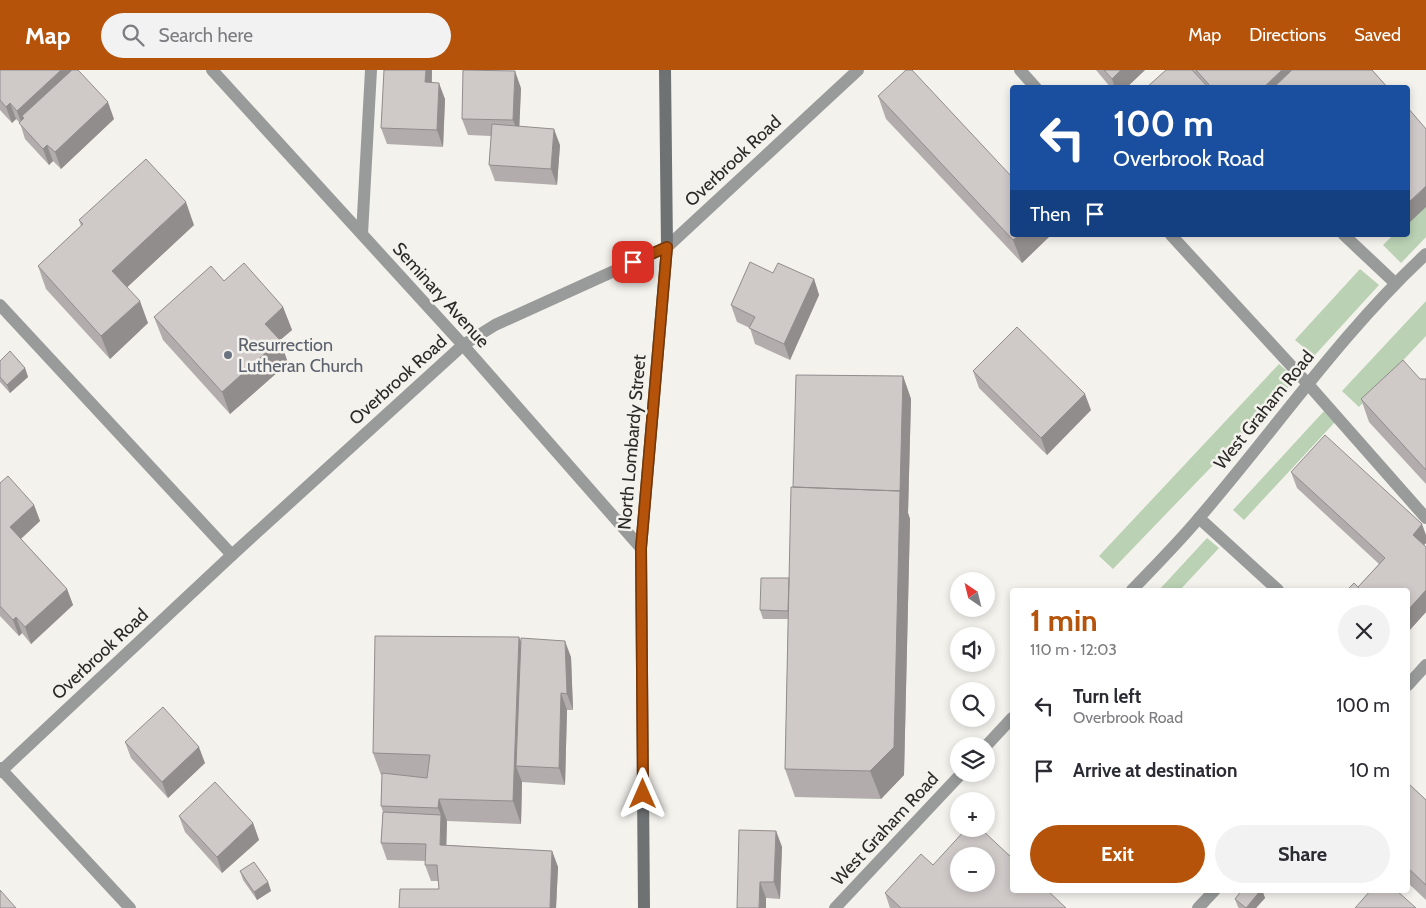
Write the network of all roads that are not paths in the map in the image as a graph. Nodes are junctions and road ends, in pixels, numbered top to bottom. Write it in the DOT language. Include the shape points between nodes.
graph roads {
  1 [pos="212,70"];
  2 [pos="371,70"];
  3 [pos="665,70"];
  4 [pos="858,70"];
  5 [pos="1020,70"];
  6 [pos="1033,85"];
  7 [pos="362,234"];
  8 [pos="1173,237"];
  9 [pos="1346,237"];
  10 [pos="667,247"];
  11 [pos="1426,254"];
  12 [pos="1395,283"];
  13 [pos="0,305"];
  14 [pos="463,344"];
  15 [pos="1307,383"];
  16 [pos="1199,518"];
  17 [pos="1426,518"];
  18 [pos="641,548"];
  19 [pos="232,555"];
  20 [pos="1134,588"];
  21 [pos="1276,588"];
  22 [pos="1426,665"];
  23 [pos="1410,682"];
  24 [pos="1010,720"];
  25 [pos="994,737"];
  26 [pos="1,770"];
  27 [pos="953,782"];
  28 [pos="1212,893"];
  29 [pos="130,908"];
  30 [pos="644,908"];
  31 [pos="835,908"];
  32 [pos="1198,908"];
  1 -- 7 [label="street, Seminary Avenue"];
  2 -- 7 [label="street"];
  3 -- 10 [label="main road, North Lombardy Street"];
  4 -- 10 [label="street, Overbrook Road"];
  5 -- 6 [label="street"];
  7 -- 14 [label="street, Seminary Avenue"];
  8 -- 15 [label="street"];
  9 -- 12 [label="street"];
  10 -- 14 [label="street, Overbrook Road" via="495,324"];
  10 -- 18 [label="main road, North Lombardy Street"];
  11 -- 12 [label="street, West Graham Road"];
  12 -- 15 [label="street, West Graham Road"];
  13 -- 19 [label="street"];
  14 -- 18 [label="street, Seminary Avenue"];
  14 -- 19 [label="street, Overbrook Road"];
  15 -- 16 [label="street, West Graham Road"];
  15 -- 17 [label="street"];
  16 -- 20 [label="street, West Graham Road"];
  16 -- 21 [label="street"];
  18 -- 30 [label="main road, North Lombardy Street"];
  19 -- 26 [label="street, Overbrook Road"];
  22 -- 23 [label="street"];
  24 -- 25 [label="street"];
  26 -- 29 [label="street"];
  27 -- 31 [label="street, West Graham Road"];
  28 -- 32 [label="street"];
}
